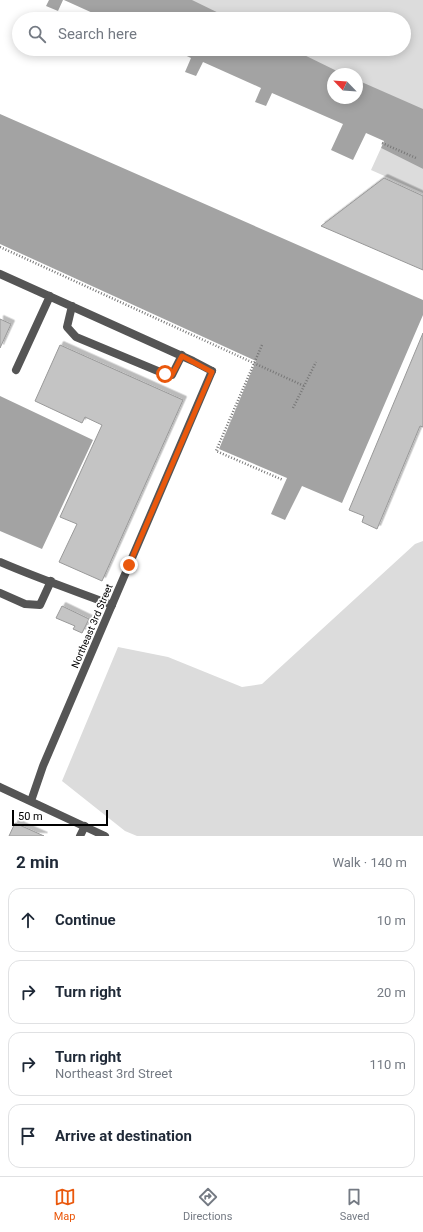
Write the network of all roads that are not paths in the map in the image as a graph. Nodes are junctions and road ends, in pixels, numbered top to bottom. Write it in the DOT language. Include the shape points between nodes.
graph roads {
  1 [pos="0,274"];
  2 [pos="50,296"];
  3 [pos="72,306"];
  4 [pos="182,356"];
  5 [pos="16,370"];
  6 [pos="0,562"];
  7 [pos="51,581"];
  8 [pos="0,592"];
  9 [pos="112,605"];
  10 [pos="0,787"];
  11 [pos="31,801"];
  12 [pos="84,826"];
  13 [pos="80,836"];
  14 [pos="105,836"];
  1 -- 2 [label="street"];
  2 -- 3 [label="street"];
  2 -- 5 [label="street"];
  3 -- 4 [label="street"];
  3 -- 4 [label="street" via="67,327 76,337 165,374 172,375"];
  4 -- 9 [label="street, Northeast 3rd Street" via="212,372"];
  6 -- 7 [label="street" via="31,576"];
  7 -- 8 [label="street" via="40,605 25,604"];
  7 -- 9 [label="street"];
  9 -- 11 [label="street, Northeast 3rd Street" via="43,766"];
  10 -- 11 [label="street"];
  11 -- 12 [label="street"];
  12 -- 13 [label="street"];
  12 -- 14 [label="street"];
}
